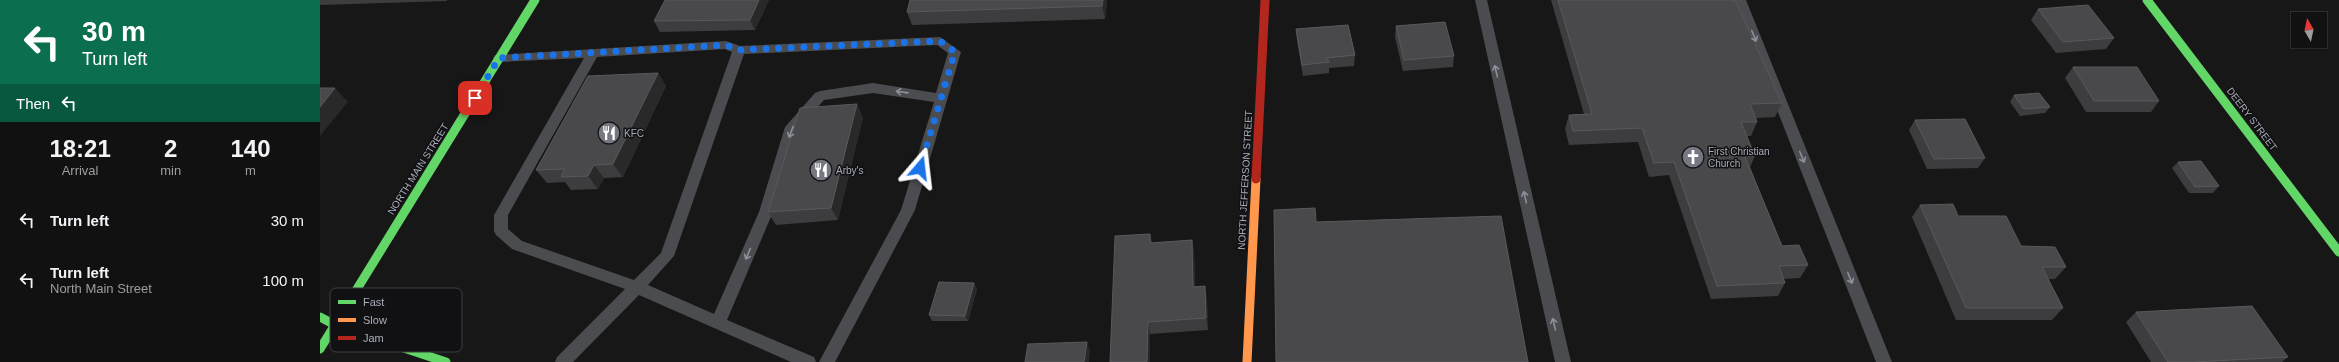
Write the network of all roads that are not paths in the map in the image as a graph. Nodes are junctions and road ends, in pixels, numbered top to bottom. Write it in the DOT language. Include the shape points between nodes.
graph roads {
  1 [pos="535,0"];
  2 [pos="1265,0"];
  3 [pos="1482,0"];
  4 [pos="1740,0"];
  5 [pos="2147,0"];
  6 [pos="739,50"];
  7 [pos="593,53"];
  8 [pos="499,58"];
  9 [pos="941,98"];
  10 [pos="2339,252"];
  11 [pos="637,287"];
  12 [pos="359,288"];
  13 [pos="320,317"];
  14 [pos="330,322"];
  15 [pos="718,323"];
  16 [pos="330,334"];
  17 [pos="320,349"];
  18 [pos="416,352"];
  19 [pos="446,362"];
  20 [pos="563,362"];
  21 [pos="808,362"];
  22 [pos="827,362"];
  23 [pos="1247,362"];
  24 [pos="1563,362"];
  25 [pos="1884,362"];
  1 -- 8 [label="street, NORTH MAIN STREET"];
  2 -- 23 [label="street, NORTH JEFFERSON STREET"];
  24 -- 3 [label="lane, one-way" via="1492,54"];
  4 -- 25 [label="lane, one-way"];
  5 -- 10 [label="street, DEERY STREET"];
  6 -- 7 [label="lane" via="726,45"];
  6 -- 9 [label="lane" via="940,41 955,52"];
  6 -- 11 [label="lane" via="666,256"];
  7 -- 8 [label="lane"];
  7 -- 11 [label="lane" via="501,215 501,231 517,245"];
  8 -- 12 [label="street, NORTH MAIN STREET"];
  9 -- 15 [label="lane, one-way" via="873,88 820,96 792,128 766,212"];
  9 -- 22 [label="lane" via="908,210"];
  11 -- 15 [label="lane"];
  11 -- 20 [label="lane"];
  13 -- 14 [label="street"];
  15 -- 21 [label="lane"];
  16 -- 17 [label="street, NORTH MAIN STREET"];
  18 -- 19 [label="street"];
}
